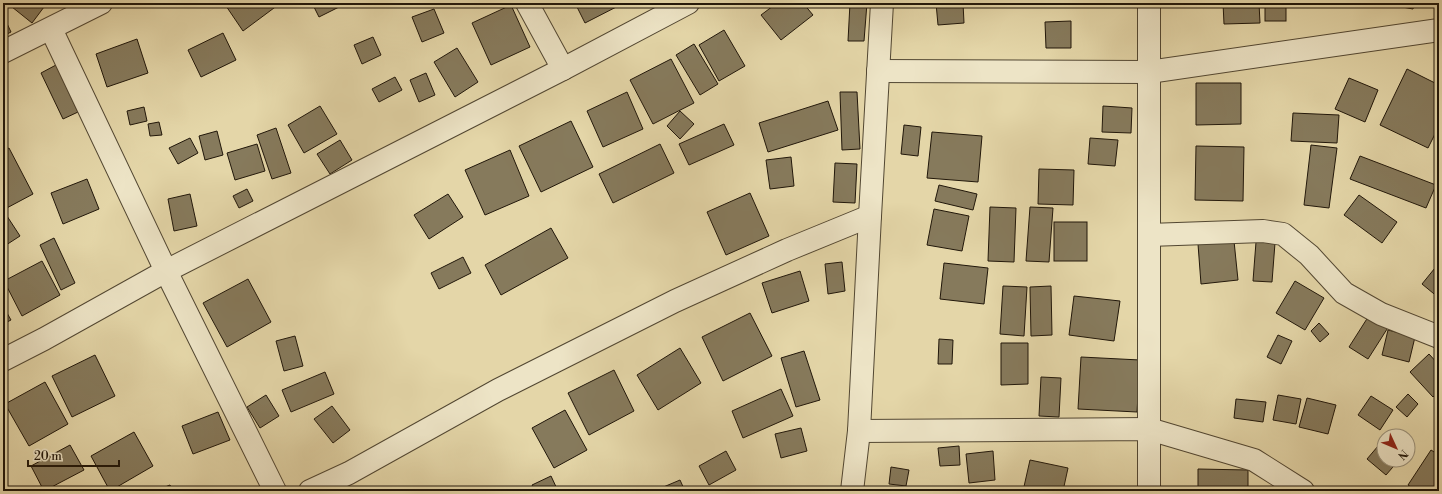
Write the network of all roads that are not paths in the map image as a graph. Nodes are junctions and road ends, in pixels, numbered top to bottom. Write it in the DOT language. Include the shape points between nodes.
graph roads {
  1 [pos="101,3"];
  2 [pos="527,3"];
  3 [pos="688,3"];
  4 [pos="882,3"];
  5 [pos="1149,3"];
  6 [pos="51,29"];
  7 [pos="1439,30"];
  8 [pos="3,52"];
  9 [pos="563,69"];
  10 [pos="878,71"];
  11 [pos="1149,72"];
  12 [pos="870,216"];
  13 [pos="1149,235"];
  14 [pos="166,271"];
  15 [pos="1439,337"];
  16 [pos="3,360"];
  17 [pos="1149,429"];
  18 [pos="859,431"];
  19 [pos="275,491"];
  20 [pos="310,491"];
  21 [pos="852,491"];
  22 [pos="1149,491"];
  23 [pos="1303,491"];
  1 -- 6 [label="street"];
  2 -- 9 [label="street"];
  3 -- 9 [label="street"];
  4 -- 10 [label="street"];
  5 -- 11 [label="street"];
  6 -- 8 [label="street"];
  6 -- 14 [label="street"];
  7 -- 11 [label="street"];
  9 -- 14 [label="street"];
  10 -- 11 [label="street"];
  10 -- 12 [label="street"];
  11 -- 13 [label="street"];
  12 -- 18 [label="street"];
  12 -- 20 [label="street" via="786,250 675,301 498,390 349,473"];
  13 -- 15 [label="street" via="1263,231 1282,234 1309,255 1344,293 1381,314"];
  13 -- 17 [label="street"];
  14 -- 16 [label="street"];
  14 -- 19 [label="street"];
  17 -- 18 [label="street"];
  17 -- 22 [label="street"];
  17 -- 23 [label="street" via="1254,460"];
  18 -- 21 [label="street"];
}
